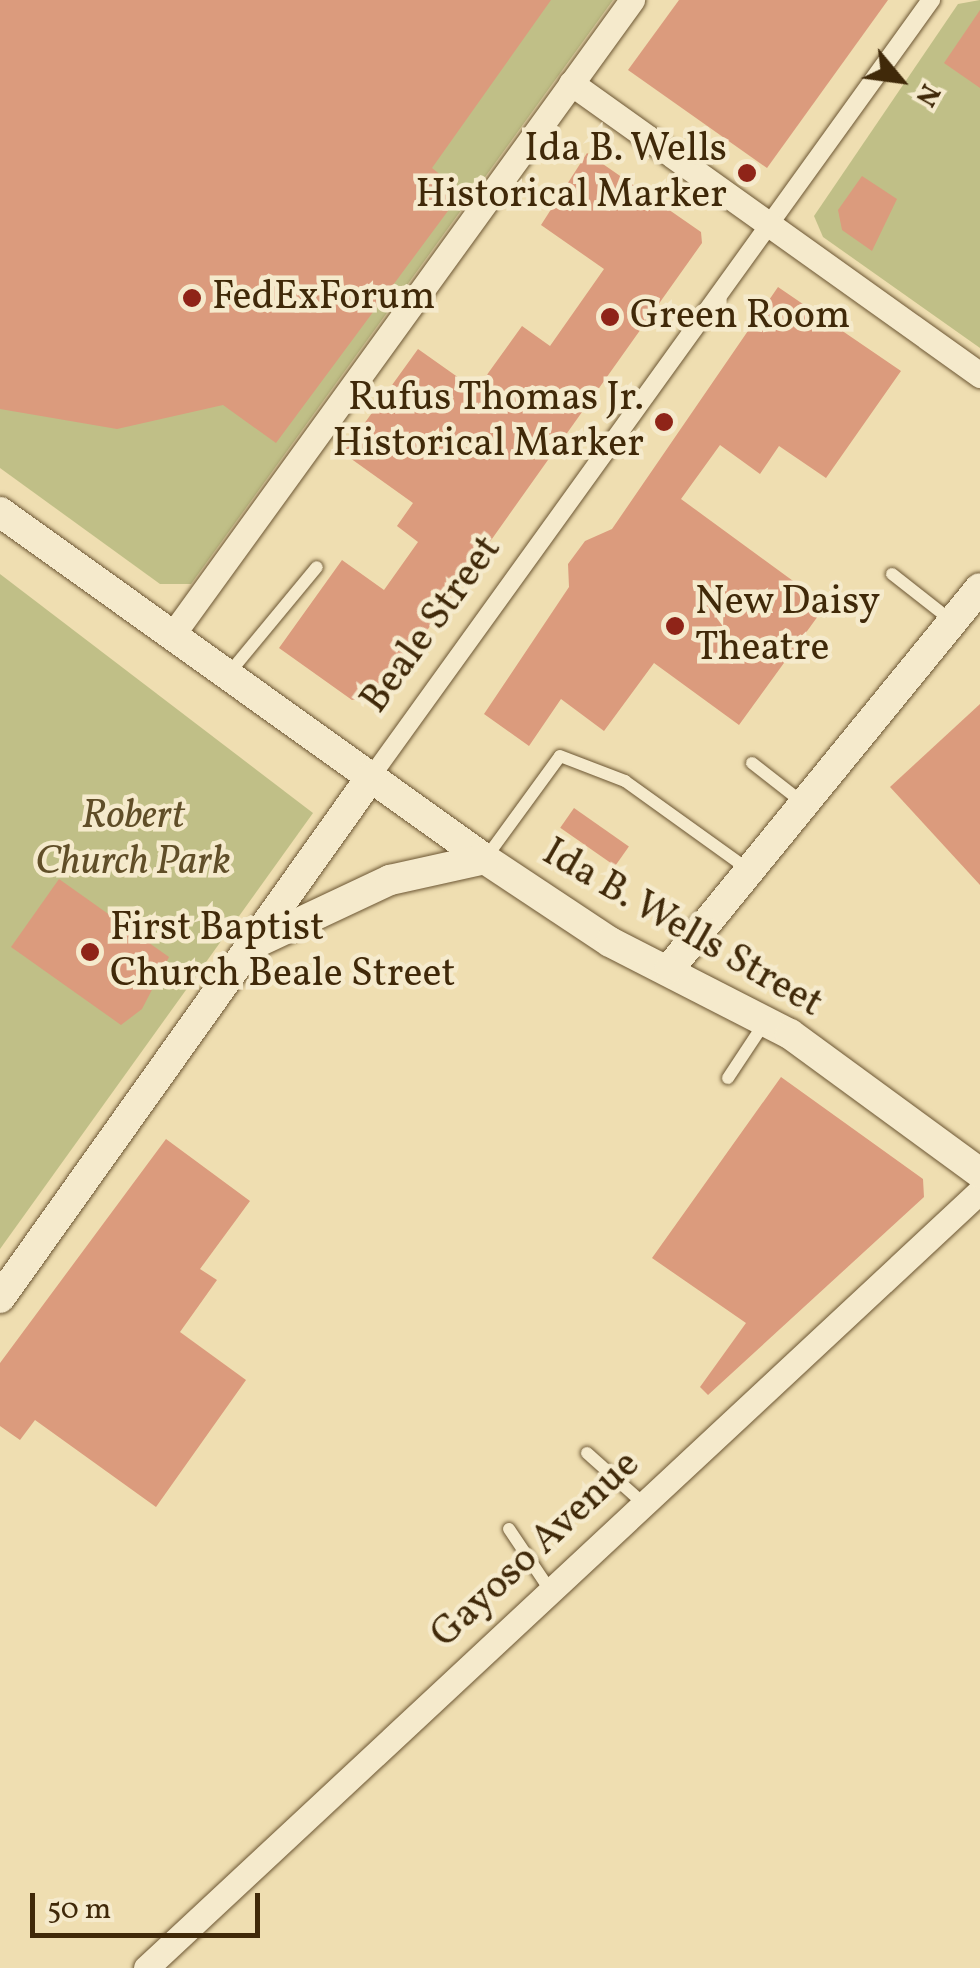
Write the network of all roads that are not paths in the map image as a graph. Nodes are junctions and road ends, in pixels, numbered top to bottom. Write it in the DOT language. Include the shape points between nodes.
graph roads {
  1 [pos="632,0"];
  2 [pos="931,0"];
  3 [pos="572,84"];
  4 [pos="772,226"];
  5 [pos="980,375"];
  6 [pos="0,512"];
  7 [pos="317,566"];
  8 [pos="892,574"];
  9 [pos="980,588"];
  10 [pos="952,621"];
  11 [pos="173,634"];
  12 [pos="230,672"];
  13 [pos="752,763"];
  14 [pos="371,777"];
  15 [pos="802,802"];
  16 [pos="485,859"];
  17 [pos="746,868"];
  18 [pos="256,944"];
  19 [pos="670,968"];
  20 [pos="766,1020"];
  21 [pos="728,1078"];
  22 [pos="980,1173"];
  23 [pos="980,1191"];
  24 [pos="0,1298"];
  25 [pos="587,1453"];
  26 [pos="643,1503"];
  27 [pos="508,1529"];
  28 [pos="548,1588"];
  29 [pos="146,1968"];
  1 -- 3 [label="street"];
  2 -- 4 [label="street, Beale Street"];
  3 -- 4 [label="street"];
  3 -- 11 [label="street"];
  4 -- 5 [label="street"];
  4 -- 14 [label="street, Beale Street"];
  6 -- 11 [label="street, Ida B. Wells Street"];
  7 -- 12 [label="lane"];
  8 -- 10 [label="lane"];
  9 -- 10 [label="street"];
  10 -- 15 [label="street"];
  11 -- 12 [label="street, Ida B. Wells Street"];
  12 -- 14 [label="street, Ida B. Wells Street"];
  13 -- 15 [label="lane"];
  14 -- 16 [label="street, Ida B. Wells Street"];
  14 -- 18 [label="street, Beale Street"];
  15 -- 17 [label="street"];
  16 -- 17 [label="lane" via="560,756 625,781"];
  16 -- 18 [label="street" via="390,880"];
  16 -- 19 [label="street, Ida B. Wells Street" via="610,942"];
  17 -- 19 [label="street"];
  18 -- 24 [label="street, Beale Street"];
  19 -- 20 [label="street, Ida B. Wells Street"];
  20 -- 21 [label="lane"];
  20 -- 22 [label="street, Ida B. Wells Street"];
  23 -- 26 [label="street, Gayoso Avenue"];
  25 -- 26 [label="lane"];
  26 -- 28 [label="street, Gayoso Avenue"];
  27 -- 28 [label="lane"];
  28 -- 29 [label="street, Gayoso Avenue"];
}
